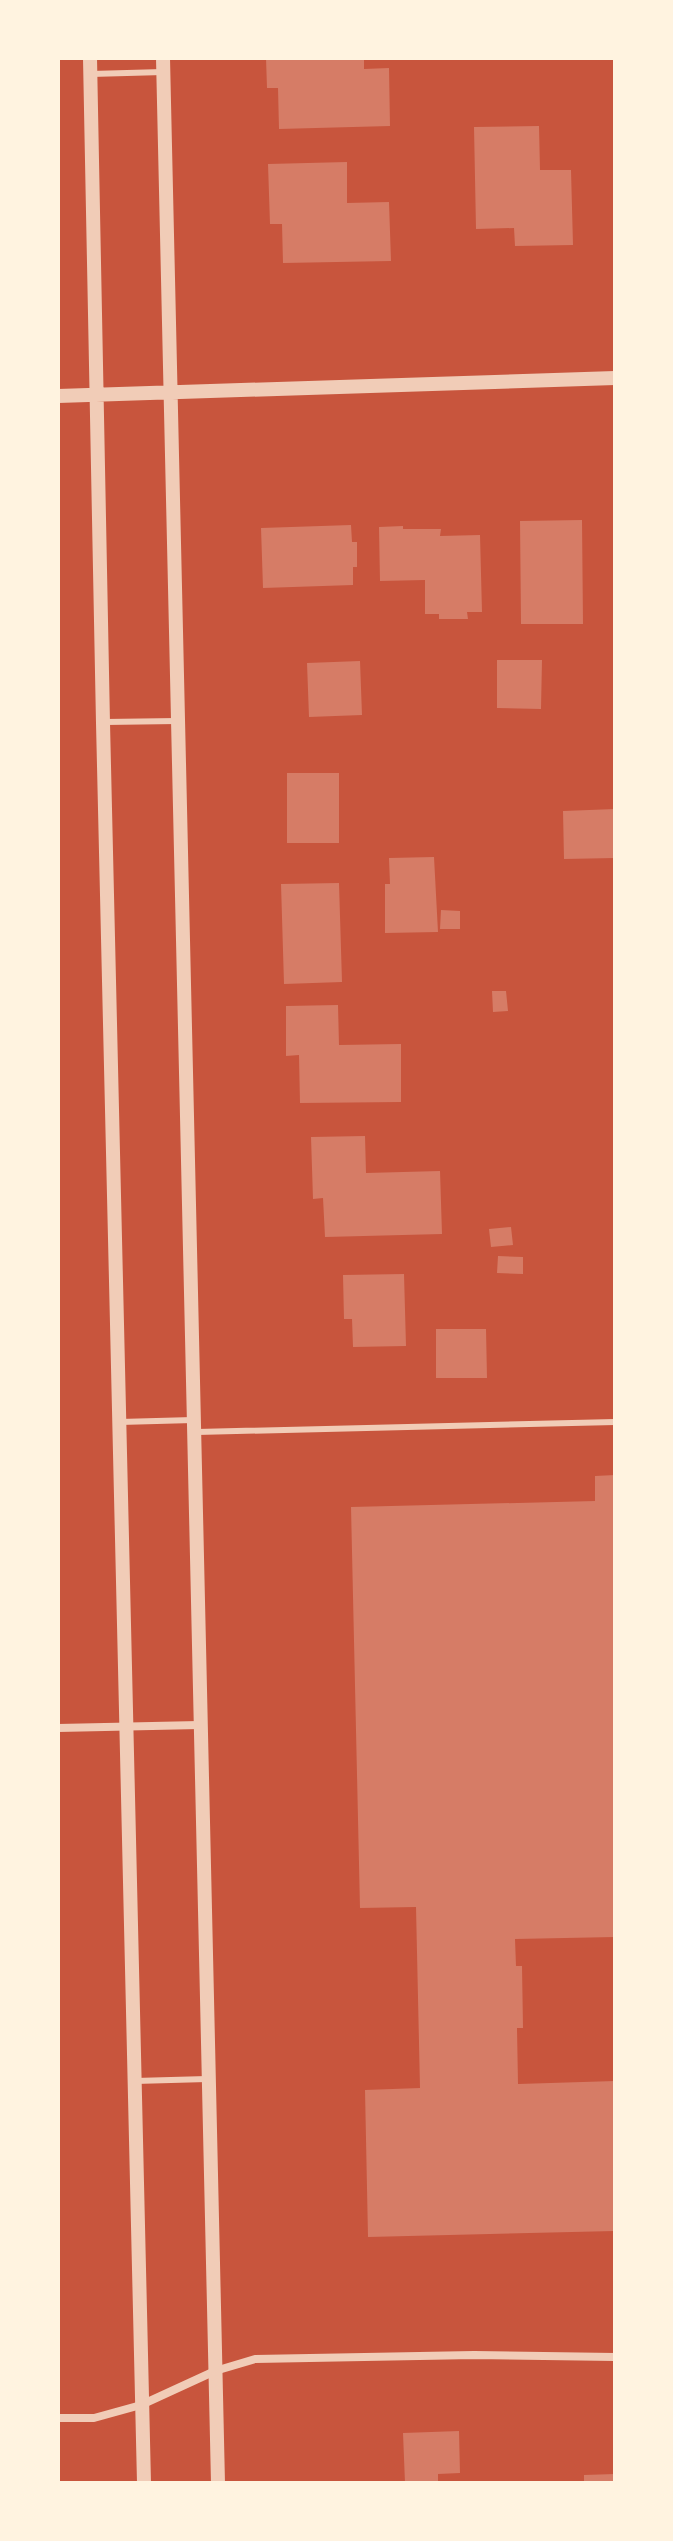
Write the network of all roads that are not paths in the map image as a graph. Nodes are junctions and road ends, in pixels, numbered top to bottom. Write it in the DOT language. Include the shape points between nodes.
graph roads {
  1 [pos="90,58"];
  2 [pos="163,65"];
  3 [pos="90,74"];
  4 [pos="615,378"];
  5 [pos="170,392"];
  6 [pos="96,395"];
  7 [pos="58,396"];
  8 [pos="177,721"];
  9 [pos="103,723"];
  10 [pos="118,1422"];
  11 [pos="615,1422"];
  12 [pos="193,1426"];
  13 [pos="199,1725"];
  14 [pos="125,1726"];
  15 [pos="58,1728"];
  16 [pos="207,2079"];
  17 [pos="134,2081"];
  18 [pos="615,2357"];
  19 [pos="215,2371"];
  20 [pos="141,2405"];
  21 [pos="58,2418"];
  22 [pos="144,2483"];
  23 [pos="218,2483"];
  1 -- 3 [label="street"];
  2 -- 3 [label="lane"];
  2 -- 5 [label="street"];
  3 -- 6 [label="street"];
  4 -- 5 [label="street"];
  5 -- 6 [label="street"];
  5 -- 8 [label="street"];
  6 -- 7 [label="street"];
  6 -- 9 [label="street"];
  8 -- 9 [label="lane"];
  8 -- 12 [label="street"];
  9 -- 10 [label="street"];
  10 -- 12 [label="lane"];
  10 -- 14 [label="street"];
  11 -- 12 [label="lane"];
  12 -- 13 [label="street"];
  13 -- 14 [label="street"];
  13 -- 16 [label="street"];
  14 -- 15 [label="street"];
  14 -- 17 [label="street"];
  16 -- 17 [label="lane"];
  16 -- 19 [label="street"];
  17 -- 20 [label="street"];
  18 -- 19 [label="street" via="255,2359"];
  19 -- 20 [label="street"];
  19 -- 23 [label="street"];
  20 -- 21 [label="street" via="94,2418"];
  20 -- 22 [label="street"];
}
